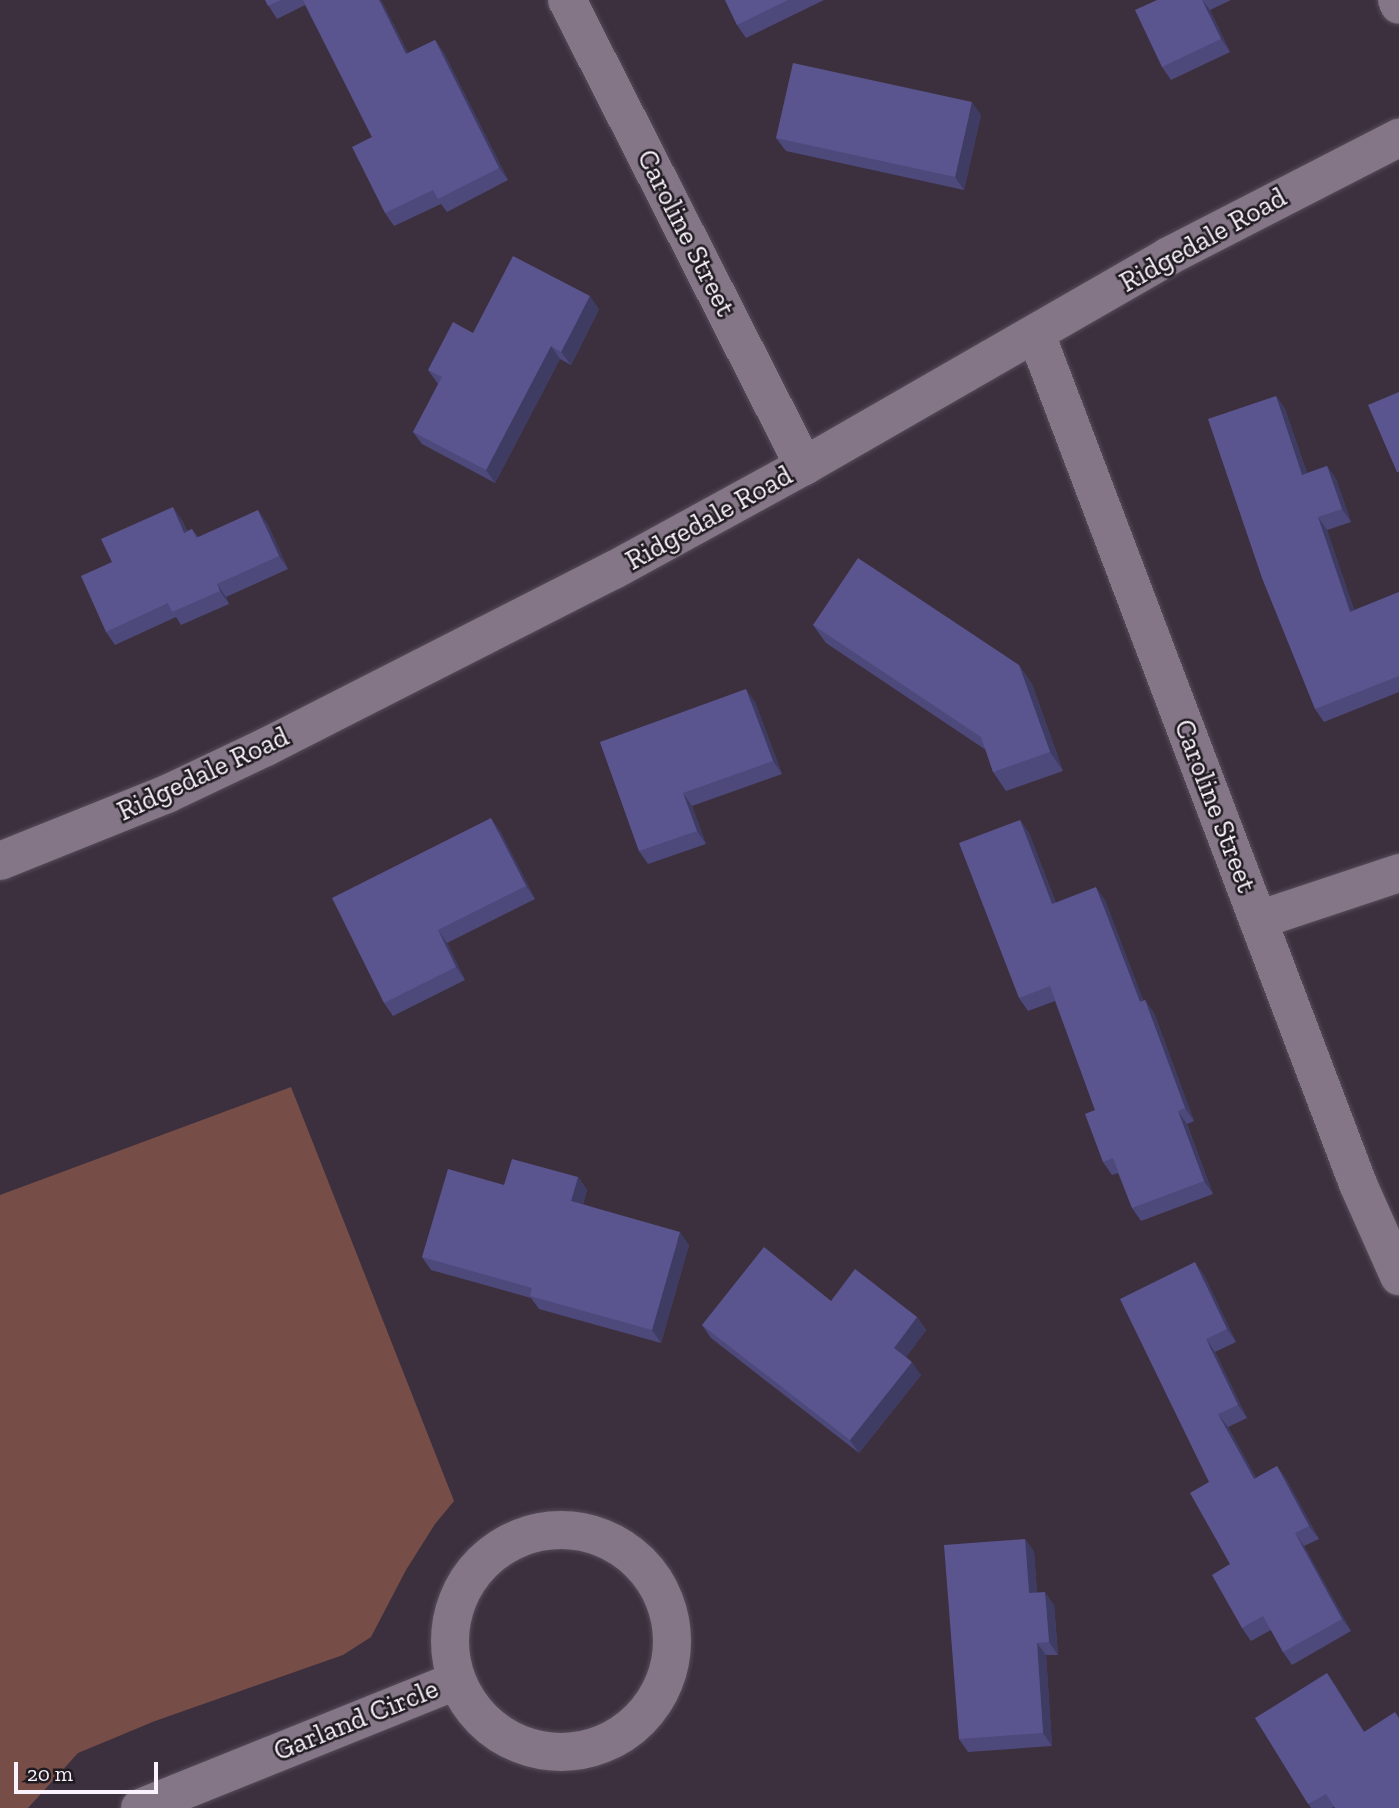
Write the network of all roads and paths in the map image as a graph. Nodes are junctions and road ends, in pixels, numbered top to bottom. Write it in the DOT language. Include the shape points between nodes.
graph roads {
  1 [pos="567,0"];
  2 [pos="1396,0"];
  3 [pos="1399,5"];
  4 [pos="1399,138"];
  5 [pos="1036,334"];
  6 [pos="804,466"];
  7 [pos="0,860"];
  8 [pos="1399,873"];
  9 [pos="1258,920"];
  10 [pos="1399,1276"];
  11 [pos="456,1681"];
  12 [pos="140,1808"];
  1 -- 6 [label="street, Caroline Street"];
  2 -- 3 [label="street"];
  4 -- 5 [label="street, Ridgedale Road" via="1169,256"];
  5 -- 6 [label="street, Ridgedale Road"];
  5 -- 9 [label="street, Caroline Street"];
  6 -- 7 [label="street, Ridgedale Road" via="614,570 266,747 167,794"];
  8 -- 9 [label="street"];
  9 -- 10 [label="street, Caroline Street" via="1358,1184"];
  11 -- 11 [label="street, Garland Circle" via="475,1712 502,1736 536,1750 572,1752 608,1742 638,1722 660,1693 672,1659 672,1623 660,1587 637,1558 606,1538 569,1529 532,1533 498,1548 471,1574 454,1607 449,1644"];
  11 -- 12 [label="street, Garland Circle"];
}
